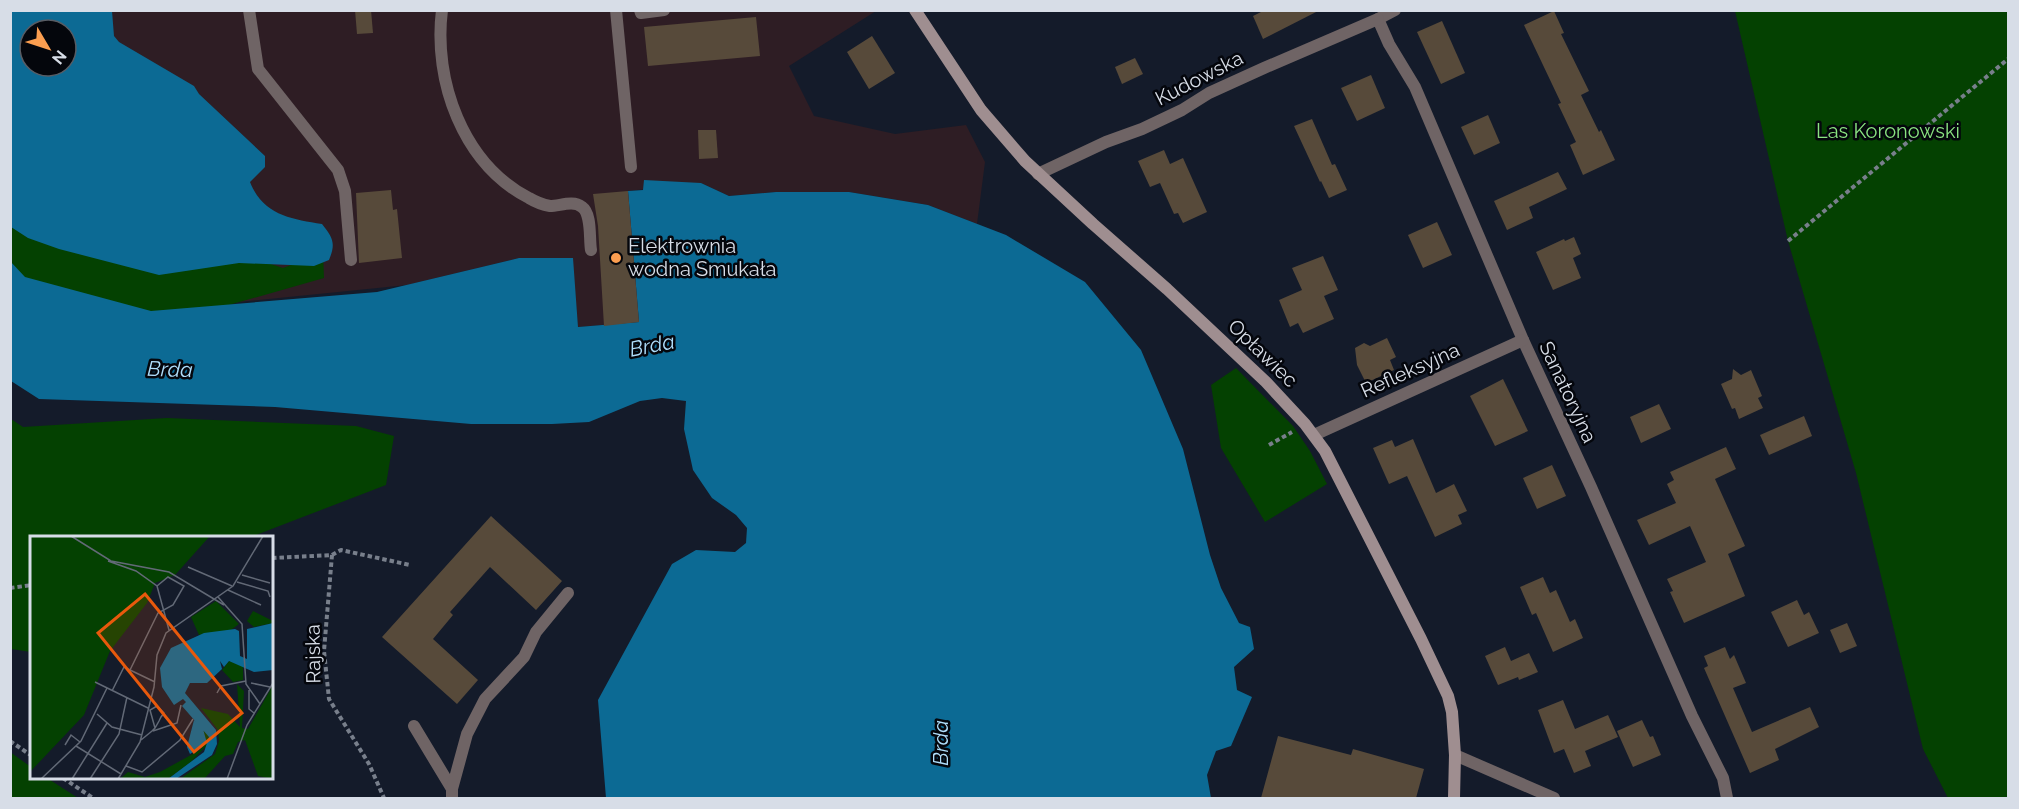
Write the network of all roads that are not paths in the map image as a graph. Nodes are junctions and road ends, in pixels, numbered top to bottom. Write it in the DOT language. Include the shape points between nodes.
graph roads {
  1 [pos="249,10"];
  2 [pos="441,10"];
  3 [pos="616,10"];
  4 [pos="640,10"];
  5 [pos="664,10"];
  6 [pos="915,10"];
  7 [pos="1395,10"];
  8 [pos="1378,19"];
  9 [pos="631,167"];
  10 [pos="1038,174"];
  11 [pos="591,250"];
  12 [pos="351,260"];
  13 [pos="1523,340"];
  14 [pos="1314,435"];
  15 [pos="568,593"];
  16 [pos="414,726"];
  17 [pos="1455,755"];
  18 [pos="452,794"];
  19 [pos="1454,798"];
  20 [pos="1554,798"];
  21 [pos="1727,798"];
  1 -- 12 [label="street" via="258,69 338,170 345,191"];
  2 -- 11 [label="street" via="441,60 448,97 462,128 503,181 529,199 549,206 582,207 587,214"];
  3 -- 9 [label="street"];
  4 -- 5 [label="street"];
  6 -- 10 [label="street, Opławiec" via="981,110"];
  7 -- 8 [label="street"];
  8 -- 10 [label="street, Kudowska" via="1245,76 1142,129"];
  8 -- 13 [label="street, Sanatoryjna" via="1415,87"];
  10 -- 14 [label="street, Opławiec" via="1252,368"];
  13 -- 14 [label="street, Refleksyjna"];
  13 -- 21 [label="street, Sanatoryjna" via="1723,778"];
  14 -- 17 [label="street, Opławiec" via="1351,499 1442,681 1452,712"];
  15 -- 18 [label="street" via="536,632 524,657 485,699 467,734"];
  16 -- 18 [label="street"];
  17 -- 19 [label="street, Opławiec"];
  17 -- 20 [label="street"];
}
